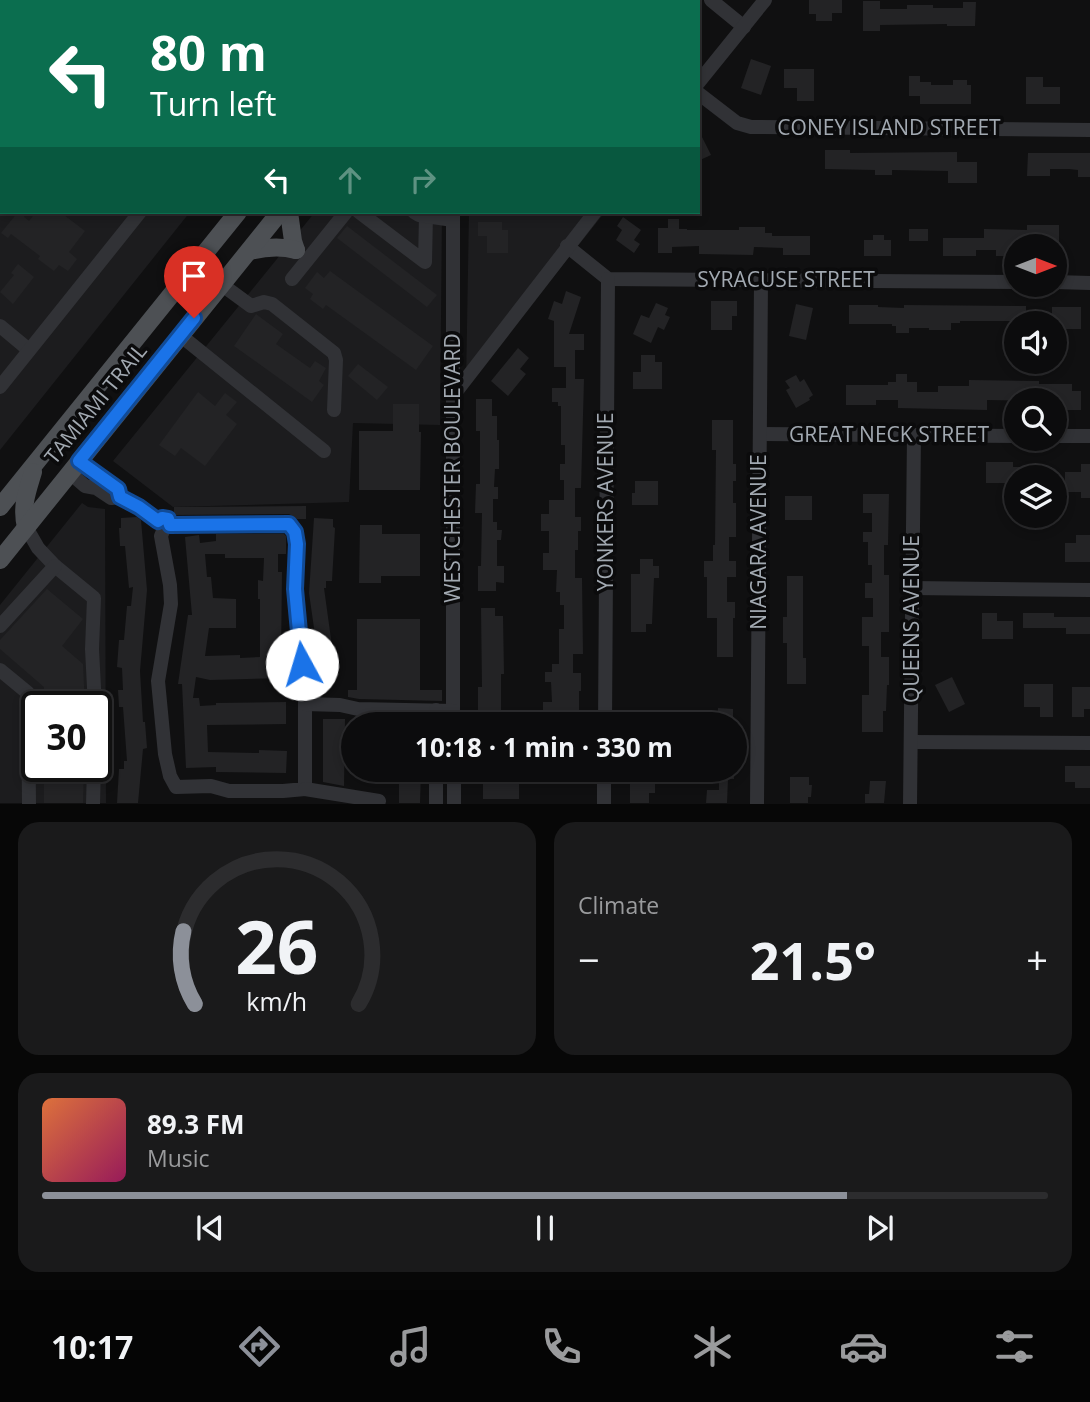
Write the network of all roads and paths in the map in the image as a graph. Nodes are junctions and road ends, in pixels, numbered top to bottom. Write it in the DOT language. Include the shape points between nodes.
graph roads {
  1 [pos="711,0"];
  2 [pos="765,0"];
  3 [pos="744,27"];
  4 [pos="700,81"];
  5 [pos="700,95"];
  6 [pos="1090,130"];
  7 [pos="138,214"];
  8 [pos="235,214"];
  9 [pos="278,214"];
  10 [pos="289,214"];
  11 [pos="344,214"];
  12 [pos="362,214"];
  13 [pos="420,214"];
  14 [pos="593,214"];
  15 [pos="453,216"];
  16 [pos="568,246"];
  17 [pos="250,251"];
  18 [pos="302,254"];
  19 [pos="292,279"];
  20 [pos="608,279"];
  21 [pos="761,280"];
  22 [pos="1004,282"];
  23 [pos="1068,282"];
  24 [pos="1090,283"];
  25 [pos="221,284"];
  26 [pos="0,326"];
  27 [pos="180,335"];
  28 [pos="29,350"];
  29 [pos="0,387"];
  30 [pos="453,397"];
  31 [pos="334,410"];
  32 [pos="760,434"];
  33 [pos="914,435"];
  34 [pos="1004,436"];
  35 [pos="1067,436"];
  36 [pos="1090,436"];
  37 [pos="324,451"];
  38 [pos="36,462"];
  39 [pos="74,467"];
  40 [pos="0,507"];
  41 [pos="164,526"];
  42 [pos="26,527"];
  43 [pos="0,559"];
  44 [pos="55,566"];
  45 [pos="912,588"];
  46 [pos="1090,590"];
  47 [pos="0,626"];
  48 [pos="0,670"];
  49 [pos="94,691"];
  50 [pos="305,704"];
  51 [pos="387,712"];
  52 [pos="453,712"];
  53 [pos="604,712"];
  54 [pos="911,741"];
  55 [pos="1090,743"];
  56 [pos="94,782"];
  57 [pos="436,782"];
  58 [pos="454,782"];
  59 [pos="604,782"];
  60 [pos="305,789"];
  61 [pos="379,801"];
  62 [pos="29,803"];
  63 [pos="93,803"];
  64 [pos="436,803"];
  65 [pos="454,803"];
  66 [pos="604,803"];
  67 [pos="757,803"];
  68 [pos="910,803"];
  1 -- 3 [label="street"];
  2 -- 3 [label="street"];
  3 -- 4 [label="street"];
  5 -- 6 [label="street, CONEY ISLAND STREET" via="737,123 751,127"];
  7 -- 28 [label="street"];
  8 -- 38 [label="main road, TAMIAMI TRAIL"];
  9 -- 17 [label="main road, TAMIAMI TRAIL"];
  10 -- 18 [label="main road" via="293,241"];
  11 -- 18 [label="street"];
  12 -- 13 [label="street" via="425,262"];
  13 -- 15 [label="street"];
  14 -- 16 [label="street"];
  15 -- 30 [label="street, WESTCHESTER BOULEVARD"];
  16 -- 20 [label="street"];
  16 -- 30 [label="street"];
  17 -- 18 [label="main road" via="287,247"];
  17 -- 25 [label="main road, TAMIAMI TRAIL"];
  18 -- 19 [label="street"];
  20 -- 21 [label="street, SYRACUSE STREET"];
  20 -- 53 [label="street, YONKERS AVENUE"];
  21 -- 22 [label="street, SYRACUSE STREET"];
  21 -- 32 [label="street, NIAGARA AVENUE"];
  23 -- 24 [label="street"];
  25 -- 27 [label="main road, TAMIAMI TRAIL"];
  25 -- 31 [label="street" via="251,306 272,304 334,353"];
  26 -- 28 [label="street"];
  27 -- 37 [label="street"];
  27 -- 39 [label="main road, TAMIAMI TRAIL"];
  28 -- 29 [label="street"];
  30 -- 52 [label="street, WESTCHESTER BOULEVARD"];
  32 -- 33 [label="street, GREAT NECK STREET"];
  32 -- 67 [label="street, NIAGARA AVENUE"];
  33 -- 34 [label="street, GREAT NECK STREET"];
  33 -- 45 [label="street, QUEENS AVENUE"];
  35 -- 36 [label="street"];
  38 -- 40 [label="main road, TAMIAMI TRAIL"];
  38 -- 42 [label="main road" via="25,502"];
  39 -- 41 [label="street" via="85,485 111,498 120,497"];
  39 -- 42 [label="main road, TAMIAMI TRAIL"];
  41 -- 50 [label="street" via="289,524 297,544 295,589"];
  41 -- 60 [label="street" via="161,536 171,604 158,681 170,776 176,787"];
  42 -- 43 [label="main road, TAMIAMI TRAIL"];
  42 -- 44 [label="street"];
  44 -- 47 [label="street"];
  44 -- 49 [label="street" via="94,598"];
  45 -- 46 [label="street"];
  45 -- 54 [label="street, QUEENS AVENUE"];
  48 -- 62 [label="street" via="28,693"];
  50 -- 51 [label="street"];
  50 -- 60 [label="street"];
  54 -- 55 [label="street"];
  54 -- 68 [label="street, QUEENS AVENUE"];
  56 -- 63 [label="street"];
  57 -- 64 [label="street"];
  58 -- 65 [label="street"];
  59 -- 66 [label="street"];
  60 -- 61 [label="street"];
}
